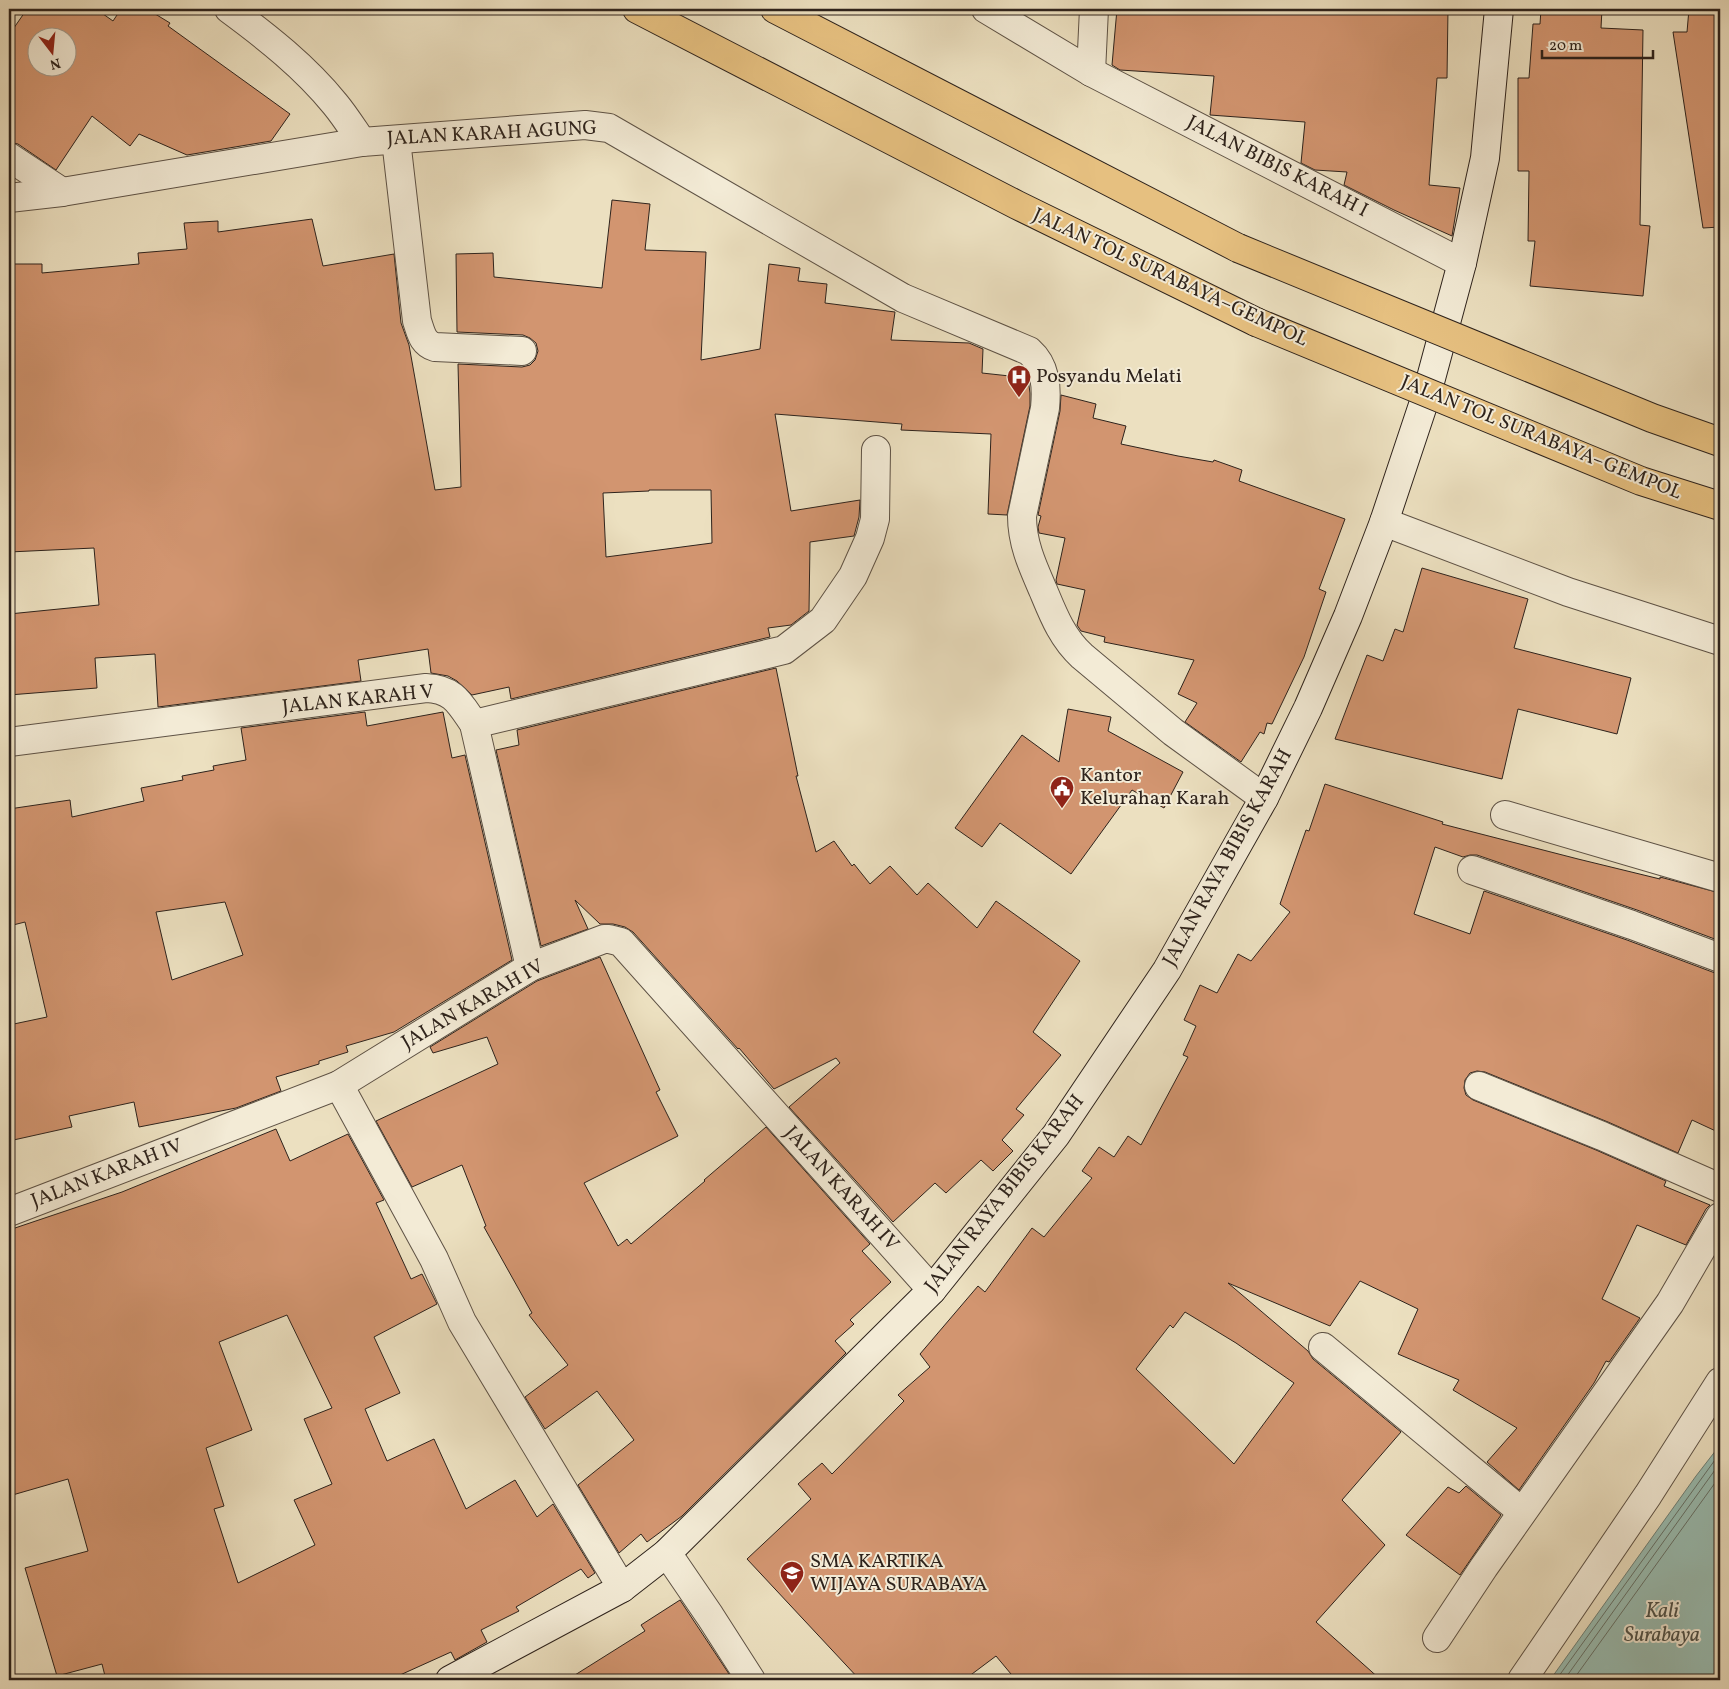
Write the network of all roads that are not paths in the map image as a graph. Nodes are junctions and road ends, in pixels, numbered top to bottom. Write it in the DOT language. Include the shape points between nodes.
graph roads {
  1 [pos="229,9"];
  2 [pos="637,9"];
  3 [pos="775,9"];
  4 [pos="986,9"];
  5 [pos="1094,9"];
  6 [pos="1499,9"];
  7 [pos="1091,72"];
  8 [pos="396,140"];
  9 [pos="362,142"];
  10 [pos="9,157"];
  11 [pos="62,192"];
  12 [pos="9,198"];
  13 [pos="1462,263"];
  14 [pos="522,351"];
  15 [pos="1720,442"];
  16 [pos="876,450"];
  17 [pos="1720,506"];
  18 [pos="1384,522"];
  19 [pos="1720,641"];
  20 [pos="474,724"];
  21 [pos="9,742"];
  22 [pos="1264,798"];
  23 [pos="1505,815"];
  24 [pos="1472,870"];
  25 [pos="1720,878"];
  26 [pos="1720,958"];
  27 [pos="530,967"];
  28 [pos="339,1085"];
  29 [pos="1478,1086"];
  30 [pos="1720,1188"];
  31 [pos="9,1212"];
  32 [pos="1720,1217"];
  33 [pos="932,1290"];
  34 [pos="1323,1347"];
  35 [pos="1720,1382"];
  36 [pos="1522,1512"];
  37 [pos="667,1553"];
  38 [pos="622,1588"];
  39 [pos="1437,1638"];
  40 [pos="450,1680"];
  41 [pos="751,1680"];
  42 [pos="1522,1680"];
  1 -- 9 [label="street" via="270,39 308,74"];
  2 -- 17 [label="highway, JALAN TOL SURABAYA–GEMPOL, bridge" via="1017,206 1256,322 1641,481"];
  3 -- 15 [label="highway, bridge" via="1238,248 1652,418"];
  4 -- 7 [label="street, JALAN BIBIS KARAH I"];
  5 -- 7 [label="street"];
  6 -- 13 [label="street, JALAN RAYA BIBIS KARAH" via="1485,158"];
  7 -- 13 [label="street, JALAN BIBIS KARAH I"];
  8 -- 9 [label="street, JALAN KARAH AGUNG"];
  8 -- 14 [label="street" via="417,321 425,341 435,347"];
  8 -- 22 [label="street, JALAN KARAH AGUNG" via="584,125 609,128 903,298 1029,351 1046,378 1046,402 1022,516 1022,530 1030,561 1061,631 1073,648 1173,732"];
  9 -- 11 [label="street, JALAN KARAH AGUNG"];
  10 -- 11 [label="street"];
  11 -- 12 [label="street, JALAN KARAH AGUNG"];
  13 -- 18 [label="street, JALAN RAYA BIBIS KARAH" via="1427,393"];
  16 -- 20 [label="street" via="875,520 853,576 823,620 784,650"];
  18 -- 19 [label="street" via="1568,592"];
  18 -- 22 [label="street, JALAN RAYA BIBIS KARAH" via="1308,708"];
  20 -- 21 [label="street, JALAN KARAH V" via="455,698 439,689 426,688"];
  20 -- 27 [label="street, JALAN KARAH V"];
  22 -- 33 [label="street, JALAN RAYA BIBIS KARAH" via="1167,970 1062,1126"];
  23 -- 25 [label="street"];
  24 -- 26 [label="street"];
  27 -- 28 [label="street, JALAN KARAH IV"];
  27 -- 33 [label="street, JALAN KARAH IV" via="604,939 621,942"];
  28 -- 31 [label="street, JALAN KARAH IV"];
  28 -- 38 [label="street" via="434,1259 462,1322"];
  29 -- 30 [label="street"];
  32 -- 36 [label="street" via="1670,1304"];
  33 -- 37 [label="street, JALAN RAYA BIBIS KARAH"];
  34 -- 36 [label="street"];
  35 -- 42 [label="street" via="1648,1495"];
  36 -- 39 [label="street"];
  37 -- 38 [label="street, JALAN RAYA BIBIS KARAH"];
  37 -- 41 [label="street"];
  38 -- 40 [label="street, JALAN RAYA BIBIS KARAH"];
}
